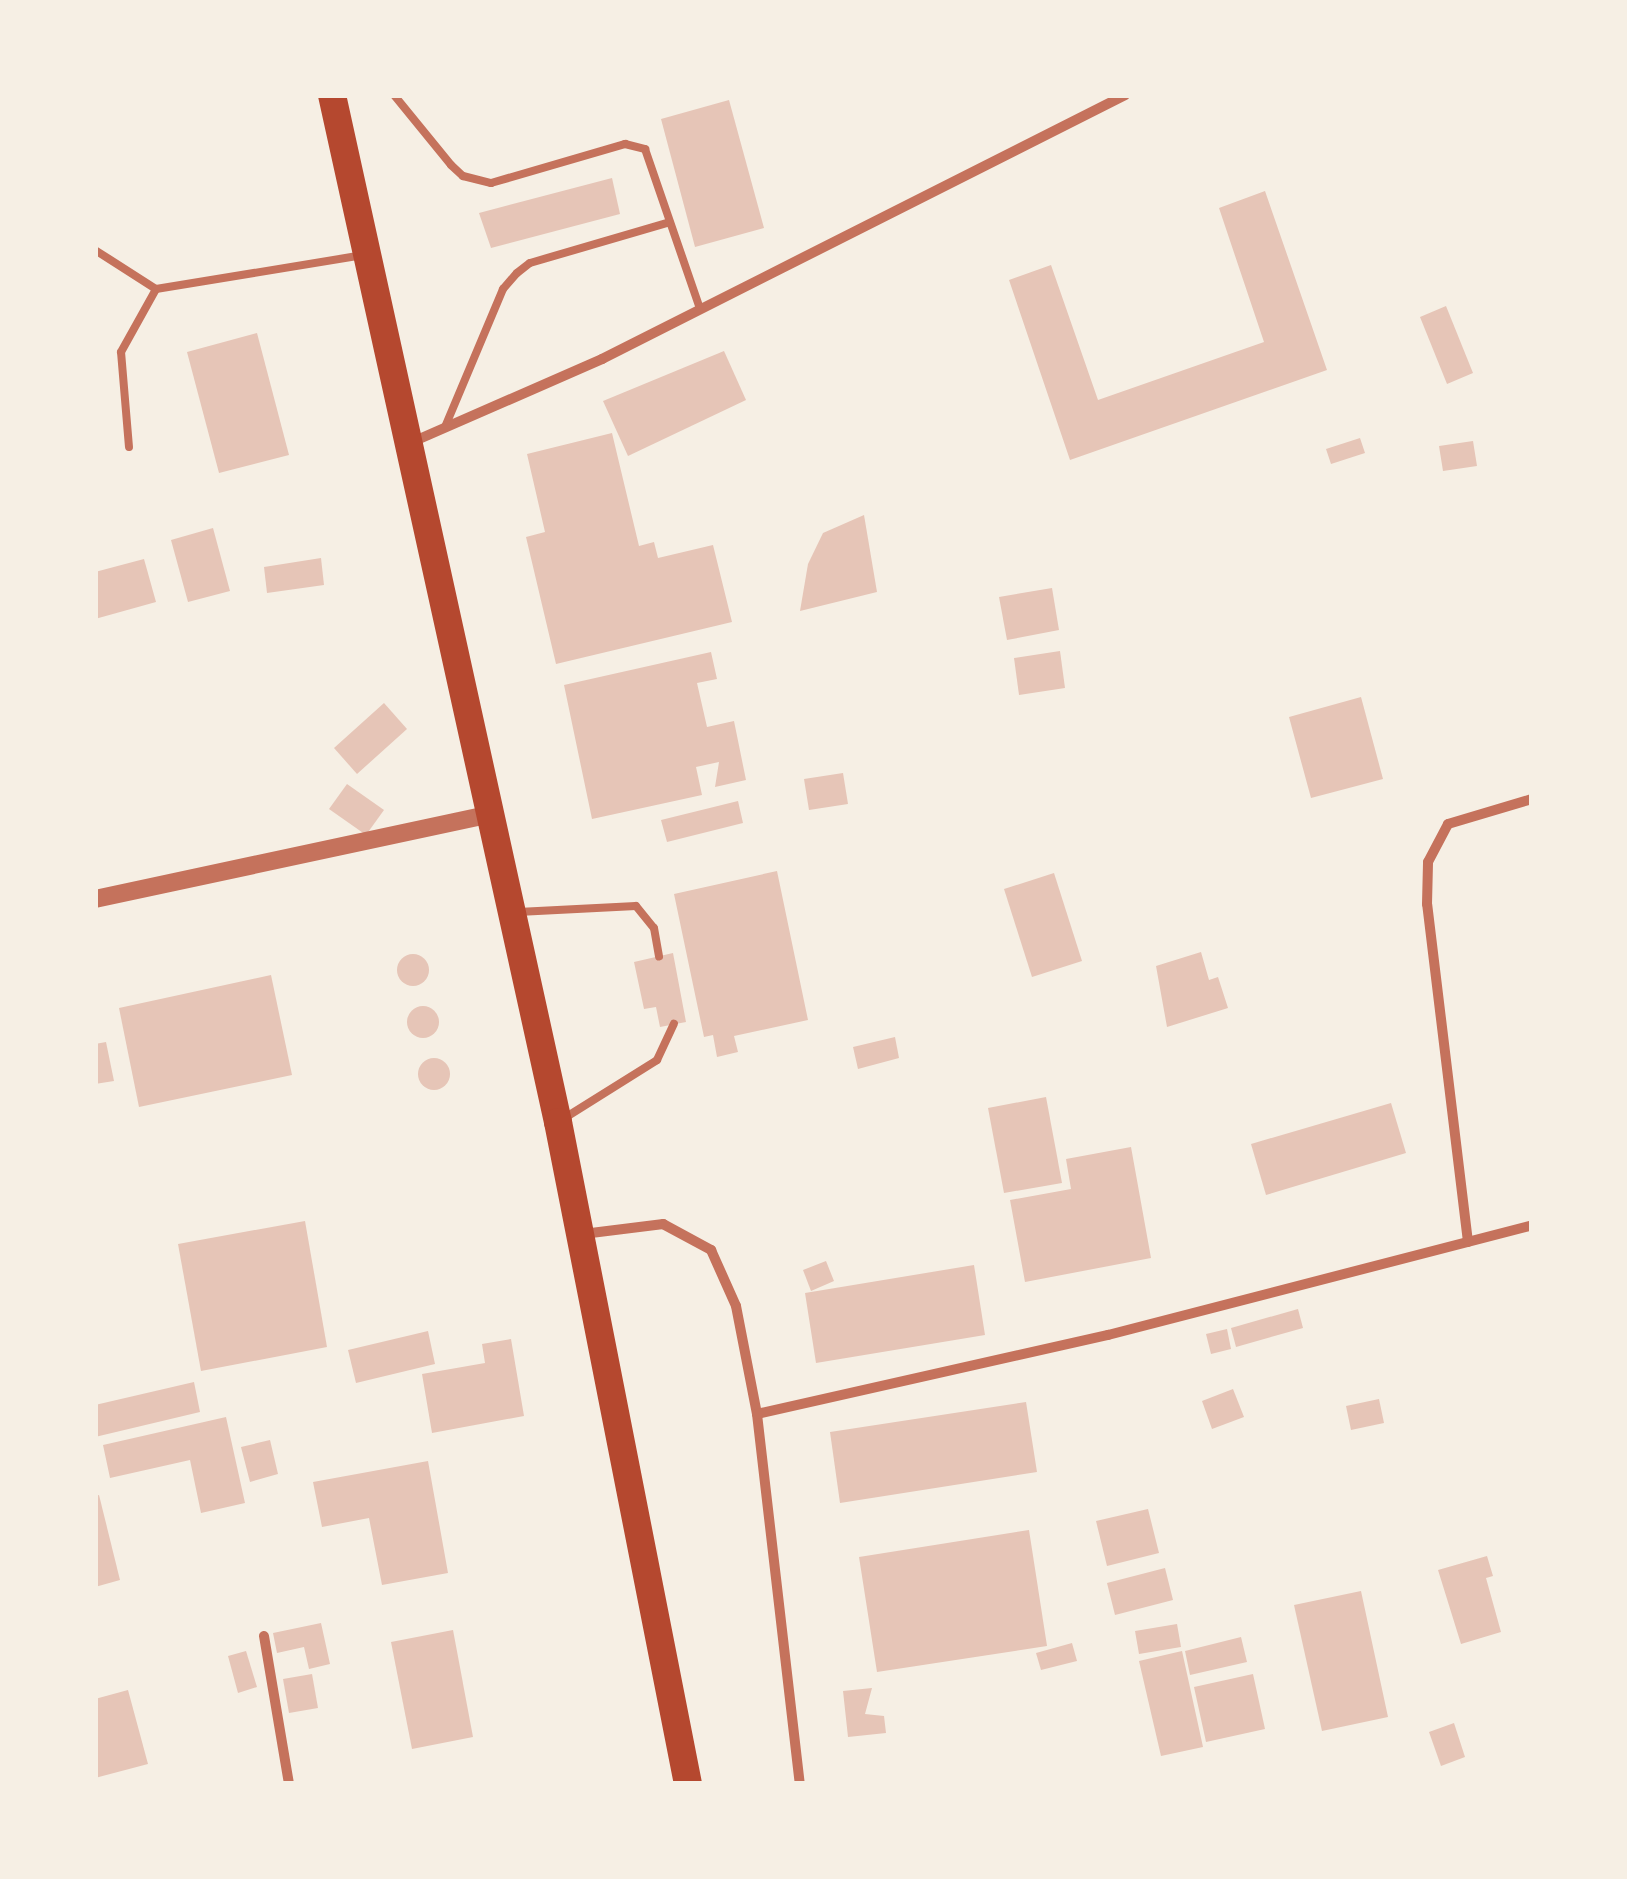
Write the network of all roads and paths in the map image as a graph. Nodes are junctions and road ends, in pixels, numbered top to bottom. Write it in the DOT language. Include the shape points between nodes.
graph roads {
  1 [pos="332,95"];
  2 [pos="394,95"];
  3 [pos="1126,95"];
  4 [pos="668,223"];
  5 [pos="95,250"];
  6 [pos="367,254"];
  7 [pos="156,290"];
  8 [pos="700,309"];
  9 [pos="444,428"];
  10 [pos="409,444"];
  11 [pos="129,447"];
  12 [pos="1532,799"];
  13 [pos="488,815"];
  14 [pos="95,899"];
  15 [pos="509,912"];
  16 [pos="659,957"];
  17 [pos="674,1024"];
  18 [pos="558,1122"];
  19 [pos="1532,1225"];
  20 [pos="579,1234"];
  21 [pos="1468,1242"];
  22 [pos="757,1414"];
  23 [pos="264,1636"];
  24 [pos="290,1784"];
  25 [pos="688,1784"];
  26 [pos="800,1784"];
  1 -- 6 [label="highway"];
  2 -- 4 [label="lane" via="450,165 491,183 625,144 645,148"];
  3 -- 8 [label="street"];
  4 -- 8 [label="lane"];
  4 -- 9 [label="lane" via="530,262 517,273 503,289"];
  5 -- 7 [label="lane"];
  6 -- 7 [label="lane"];
  6 -- 10 [label="highway"];
  7 -- 11 [label="lane" via="121,352"];
  8 -- 9 [label="street"];
  9 -- 10 [label="street"];
  10 -- 13 [label="highway"];
  12 -- 21 [label="street" via="1448,824 1428,862 1427,904"];
  13 -- 14 [label="street"];
  13 -- 15 [label="highway"];
  15 -- 16 [label="lane" via="636,906 654,928"];
  15 -- 18 [label="highway"];
  17 -- 18 [label="lane" via="658,1060"];
  18 -- 20 [label="highway"];
  19 -- 21 [label="street"];
  20 -- 22 [label="street" via="663,1224 711,1250 736,1306"];
  20 -- 25 [label="highway"];
  21 -- 22 [label="street" via="1108,1336"];
  22 -- 26 [label="street"];
  23 -- 24 [label="street"];
}
